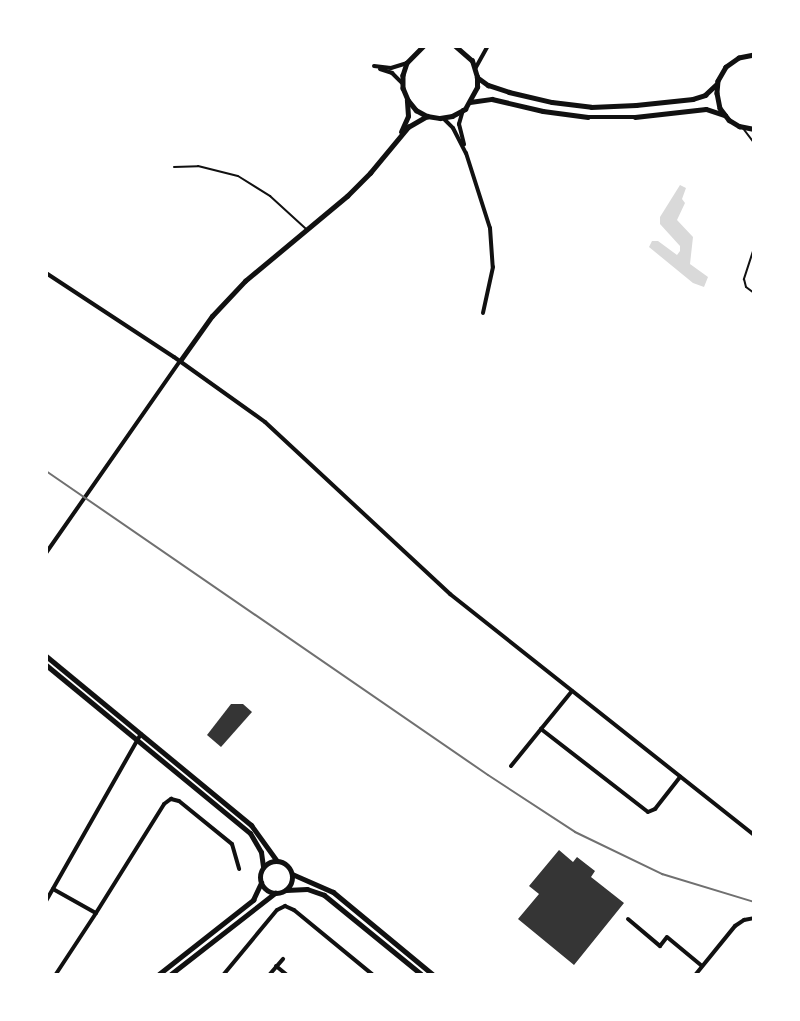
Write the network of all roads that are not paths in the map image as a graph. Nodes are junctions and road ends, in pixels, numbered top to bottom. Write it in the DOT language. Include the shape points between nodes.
graph roads {
  1 [pos="424,46"];
  2 [pos="460,46"];
  3 [pos="488,46"];
  4 [pos="455,47"];
  5 [pos="416,50"];
  6 [pos="753,55"];
  7 [pos="407,63"];
  8 [pos="475,69"];
  9 [pos="477,77"];
  10 [pos="402,83"];
  11 [pos="717,84"];
  12 [pos="407,98"];
  13 [pos="470,102"];
  14 [pos="463,110"];
  15 [pos="725,115"];
  16 [pos="427,116"];
  17 [pos="442,118"];
  18 [pos="742,127"];
  19 [pos="753,129"];
  20 [pos="395,142"];
  21 [pos="753,143"];
  22 [pos="466,153"];
  23 [pos="174,167"];
  24 [pos="306,229"];
  25 [pos="753,248"];
  26 [pos="46,273"];
  27 [pos="753,293"];
  28 [pos="483,314"];
  29 [pos="180,361"];
  30 [pos="46,554"];
  31 [pos="46,656"];
  32 [pos="46,665"];
  33 [pos="572,691"];
  34 [pos="541,729"];
  35 [pos="139,736"];
  36 [pos="511,766"];
  37 [pos="680,777"];
  38 [pos="753,835"];
  39 [pos="277,861"];
  40 [pos="263,867"];
  41 [pos="239,869"];
  42 [pos="292,874"];
  43 [pos="261,883"];
  44 [pos="53,889"];
  45 [pos="286,890"];
  46 [pos="275,893"];
  47 [pos="46,902"];
  48 [pos="96,913"];
  49 [pos="753,918"];
  50 [pos="628,919"];
  51 [pos="283,958"];
  52 [pos="276,966"];
  53 [pos="702,966"];
  54 [pos="56,975"];
  55 [pos="159,975"];
  56 [pos="171,975"];
  57 [pos="224,975"];
  58 [pos="270,975"];
  59 [pos="286,975"];
  60 [pos="372,975"];
  61 [pos="421,975"];
  62 [pos="432,975"];
  63 [pos="696,975"];
  1 -- 5 [label="street"];
  2 -- 4 [label="street"];
  3 -- 8 [label="street"];
  4 -- 8 [label="street" via="466,54"];
  5 -- 7 [label="street"];
  6 -- 11 [label="street" via="731,63"];
  7 -- 10 [label="street"];
  7 -- 10 [label="street" via="391,68 374,66 392,73"];
  8 -- 9 [label="street"];
  9 -- 11 [label="street" via="508,92 591,106 698,98"];
  9 -- 13 [label="street"];
  10 -- 12 [label="street"];
  11 -- 15 [label="street" via="717,99"];
  12 -- 16 [label="street"];
  12 -- 20 [label="street" via="407,120"];
  13 -- 14 [label="street"];
  13 -- 15 [label="street" via="492,99 588,117 650,116 706,109"];
  14 -- 17 [label="street"];
  14 -- 22 [label="street" via="459,124"];
  15 -- 18 [label="street"];
  16 -- 17 [label="street"];
  16 -- 20 [label="street" via="412,124"];
  17 -- 22 [label="street" via="453,128"];
  18 -- 19 [label="street"];
  18 -- 21 [label="lane"];
  20 -- 24 [label="street" via="356,188"];
  22 -- 28 [label="street" via="493,243 492,276"];
  23 -- 24 [label="lane" via="210,167 238,176 260,188"];
  24 -- 29 [label="street" via="233,292"];
  25 -- 27 [label="lane" via="744,279"];
  26 -- 29 [label="street"];
  29 -- 30 [label="street"];
  29 -- 33 [label="street" via="274,430 450,594"];
  31 -- 35 [label="main road"];
  32 -- 35 [label="main road"];
  33 -- 34 [label="street"];
  33 -- 37 [label="street"];
  34 -- 36 [label="street"];
  34 -- 37 [label="street" via="648,812 655,809"];
  35 -- 39 [label="main road" via="251,825"];
  35 -- 40 [label="main road" via="250,833 261,852"];
  35 -- 44 [label="street"];
  37 -- 38 [label="street"];
  39 -- 40 [label="main road"];
  39 -- 42 [label="main road"];
  40 -- 43 [label="main road"];
  41 -- 48 [label="street" via="231,844 179,801 169,800"];
  42 -- 45 [label="main road"];
  42 -- 62 [label="main road" via="333,892"];
  43 -- 46 [label="main road"];
  43 -- 55 [label="street" via="253,900"];
  44 -- 47 [label="street"];
  44 -- 48 [label="street"];
  45 -- 46 [label="main road"];
  45 -- 61 [label="main road" via="320,892"];
  46 -- 56 [label="street"];
  48 -- 54 [label="street"];
  49 -- 53 [label="street" via="735,926"];
  50 -- 53 [label="street" via="660,946 667,937"];
  51 -- 52 [label="street"];
  52 -- 58 [label="street"];
  52 -- 59 [label="street"];
  53 -- 63 [label="street"];
  57 -- 60 [label="street" via="277,910 285,906"];
}
